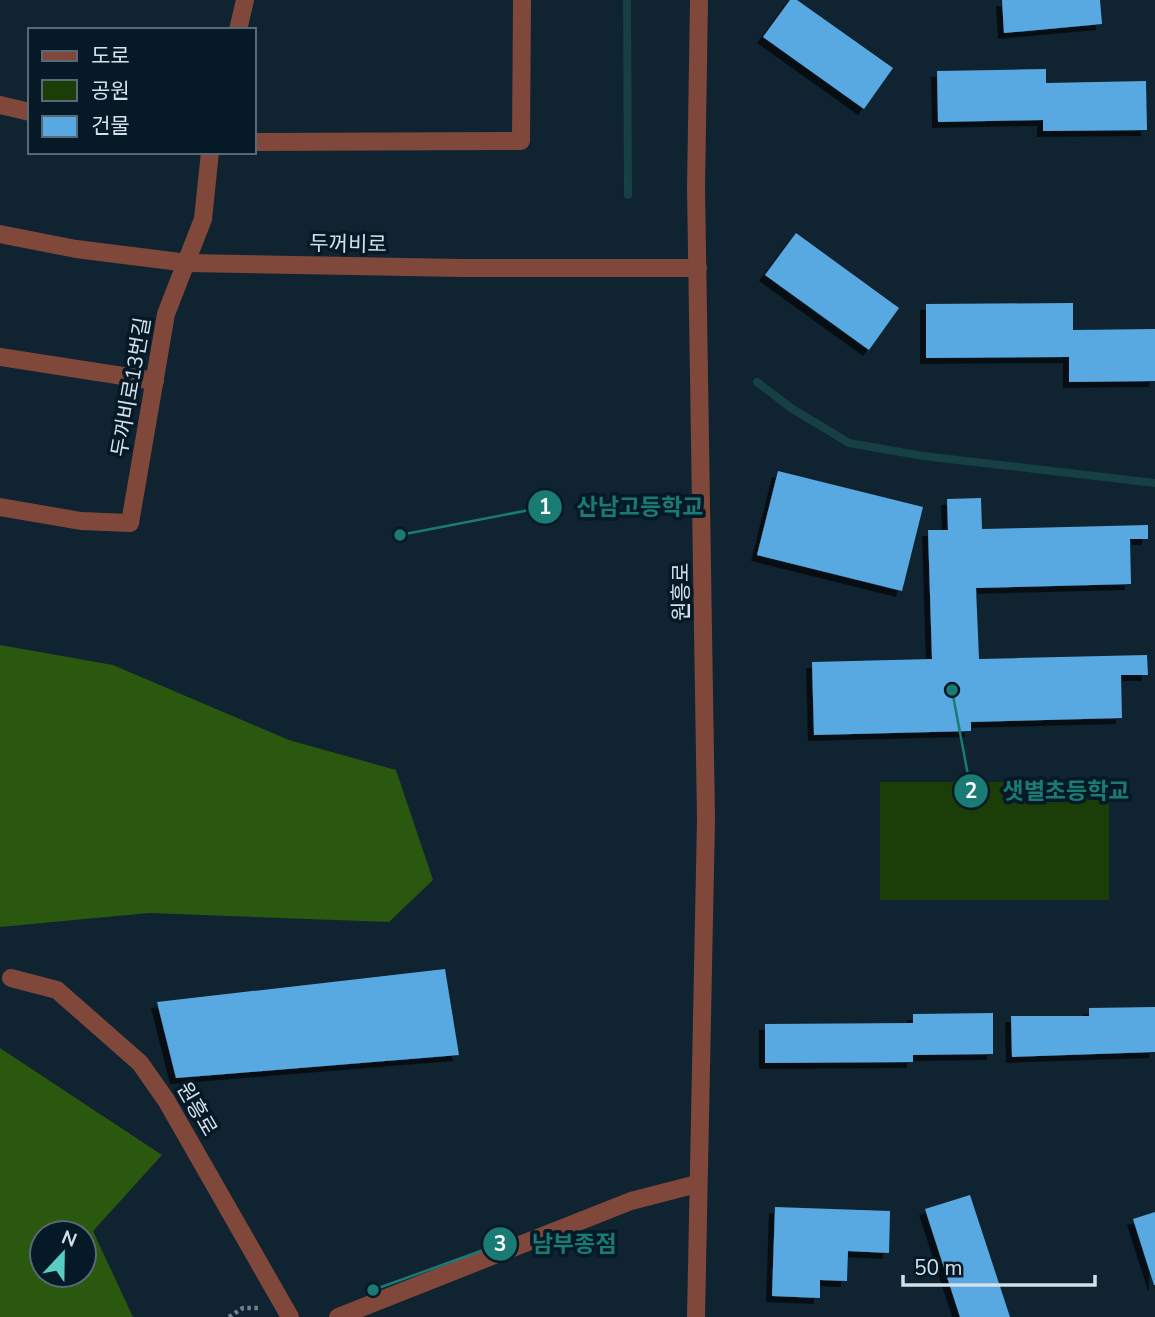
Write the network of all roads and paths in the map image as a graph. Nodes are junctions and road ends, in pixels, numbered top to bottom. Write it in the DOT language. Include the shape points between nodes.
graph roads {
  1 [pos="245,0"];
  2 [pos="522,0"];
  3 [pos="699,0"];
  4 [pos="238,28"];
  5 [pos="0,105"];
  6 [pos="28,112"];
  7 [pos="256,142"];
  8 [pos="210,154"];
  9 [pos="0,234"];
  10 [pos="188,263"];
  11 [pos="698,268"];
  12 [pos="0,357"];
  13 [pos="155,381"];
  14 [pos="0,506"];
  15 [pos="11,978"];
  16 [pos="697,1184"];
  17 [pos="287,1312"];
  18 [pos="229,1317"];
  19 [pos="338,1317"];
  20 [pos="696,1317"];
  1 -- 4 [label="street"];
  2 -- 7 [label="street" via="522,141"];
  3 -- 11 [label="street, 원흥로"];
  5 -- 6 [label="street"];
  8 -- 10 [label="street, 두꺼비로13번길" via="203,219"];
  9 -- 10 [label="street, 두꺼비로"];
  10 -- 11 [label="street, 두꺼비로"];
  10 -- 13 [label="street, 두꺼비로13번길" via="166,314"];
  11 -- 16 [label="street, 원흥로" via="706,819"];
  12 -- 13 [label="street"];
  13 -- 14 [label="street, 두꺼비로13번길" via="130,523 81,521"];
  15 -- 17 [label="street, 원흥로" via="57,990 140,1063 166,1100"];
  16 -- 19 [label="street" via="631,1200"];
  16 -- 20 [label="street, 원흥로"];
  17 -- 18 [label="path" via="243,1308"];
}
